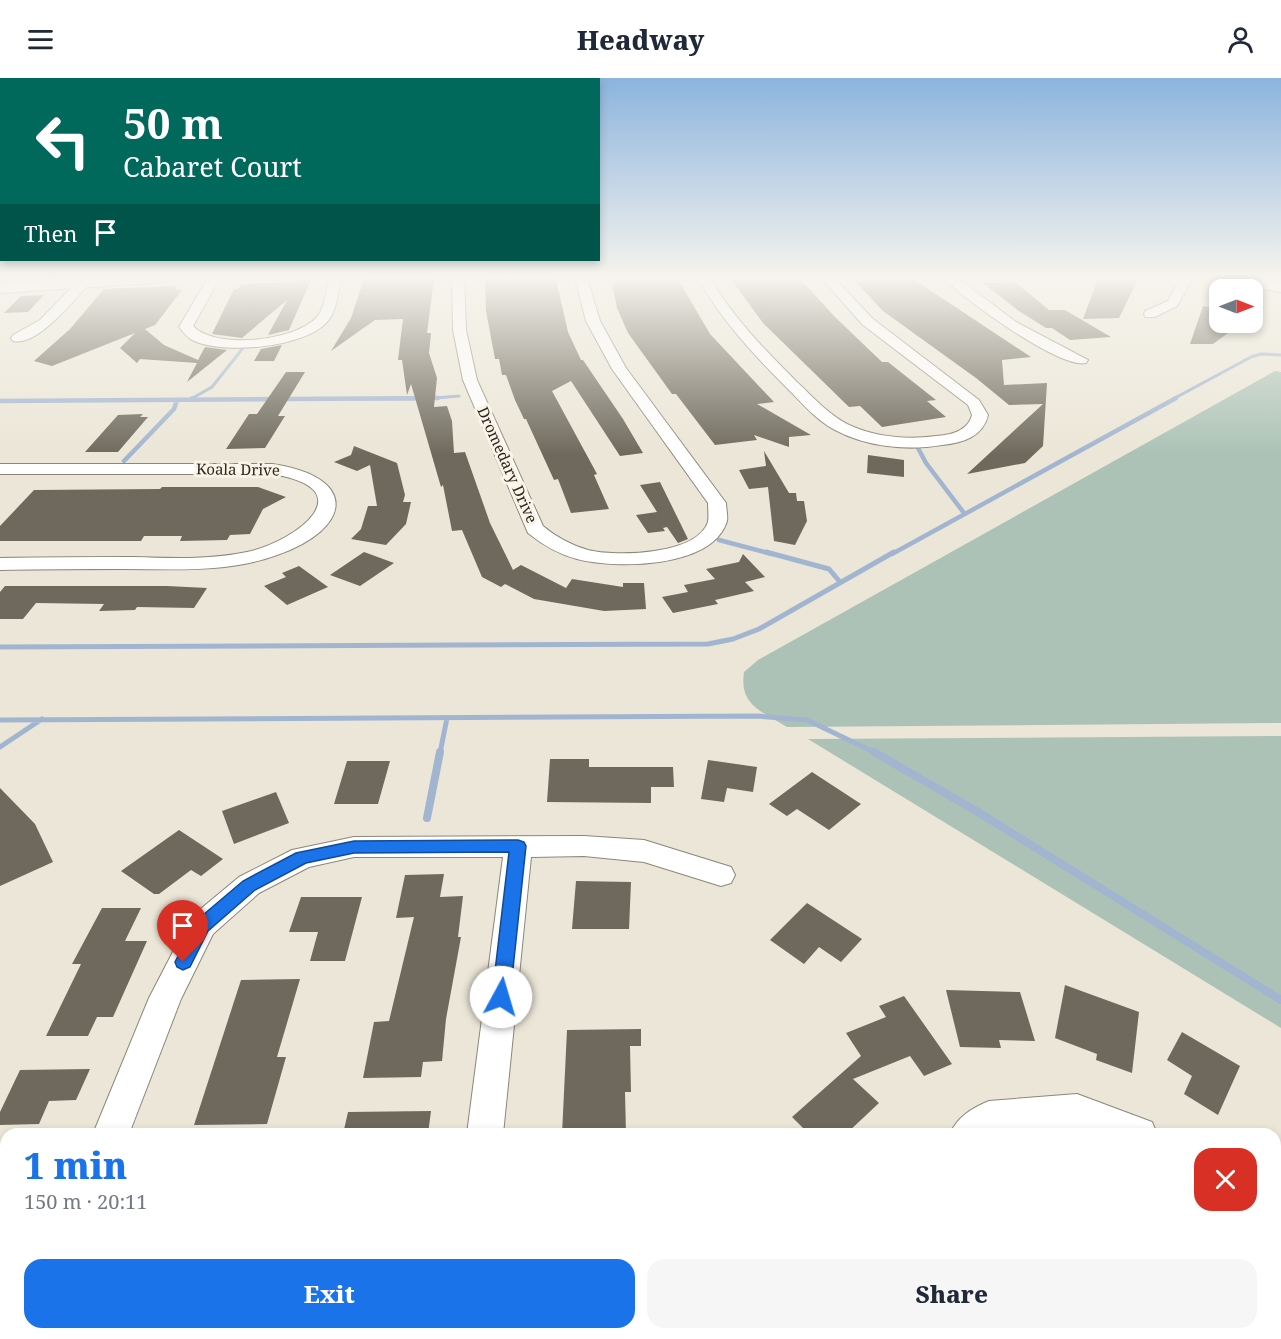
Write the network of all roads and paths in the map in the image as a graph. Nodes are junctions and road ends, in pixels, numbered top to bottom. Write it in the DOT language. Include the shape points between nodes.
graph roads {
  1 [pos="196,337"];
  2 [pos="285,337"];
  3 [pos="460,337"];
  4 [pos="602,337"];
  5 [pos="743,337"];
  6 [pos="887,337"];
  7 [pos="1032,337"];
  8 [pos="1081,360"];
  9 [pos="0,469"];
  10 [pos="0,564"];
  11 [pos="518,846"];
  12 [pos="721,875"];
  13 [pos="113,1128"];
  14 [pos="486,1128"];
  15 [pos="976,1128"];
  16 [pos="1123,1128"];
  1 -- 2 [label="street" via="233,343"];
  3 -- 4 [label="street, Dromedary Drive" via="465,364 535,530 554,544 600,558 640,559 681,550 701,541 714,529 719,516 717,502 619,369"];
  5 -- 6 [label="street" via="834,423 866,436 908,442 948,440 975,427 980,415 974,403"];
  7 -- 8 [label="street"];
  9 -- 10 [label="street, Koala Drive" via="272,469 312,479 328,498 325,513 313,528 276,548 244,557 196,563"];
  11 -- 12 [label="street" via="644,851"];
  11 -- 13 [label="street" via="354,847 302,858 249,885 202,926 165,998"];
  11 -- 14 [label="street"];
  15 -- 16 [label="street" via="989,1118 1077,1111"];
}
